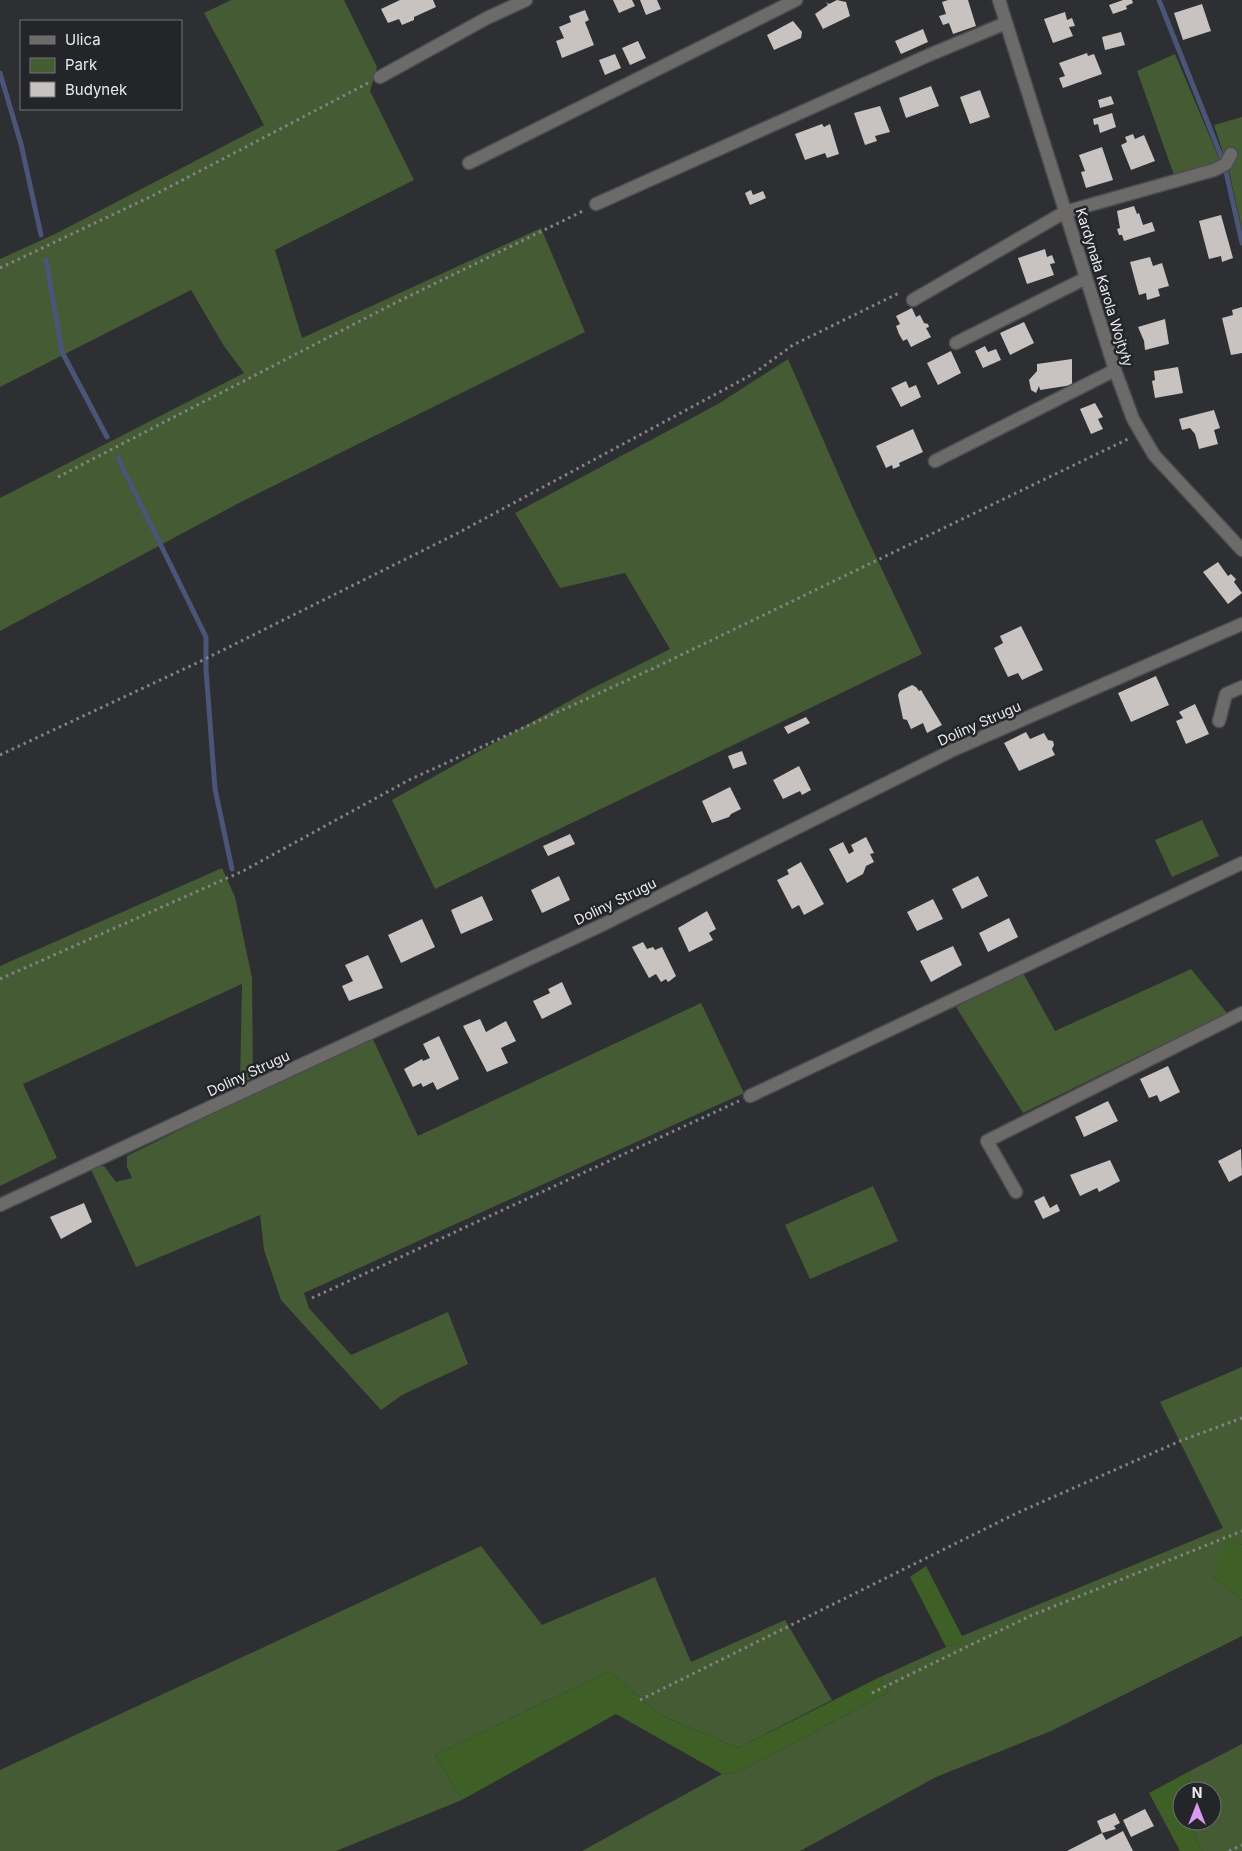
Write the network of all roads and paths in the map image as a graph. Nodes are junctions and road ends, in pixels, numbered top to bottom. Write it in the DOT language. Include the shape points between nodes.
graph roads {
  1 [pos="526,0"];
  2 [pos="796,0"];
  3 [pos="999,0"];
  4 [pos="1006,23"];
  5 [pos="380,77"];
  6 [pos="1231,154"];
  7 [pos="469,164"];
  8 [pos="596,204"];
  9 [pos="1065,212"];
  10 [pos="0,268"];
  11 [pos="1086,278"];
  12 [pos="911,294"];
  13 [pos="956,343"];
  14 [pos="1115,370"];
  15 [pos="1139,433"];
  16 [pos="935,461"];
  17 [pos="58,477"];
  18 [pos="1242,550"];
  19 [pos="1242,624"];
  20 [pos="1242,687"];
  21 [pos="1218,721"];
  22 [pos="0,755"];
  23 [pos="1242,863"];
  24 [pos="0,979"];
  25 [pos="1242,1013"];
  26 [pos="750,1096"];
  27 [pos="1016,1192"];
  28 [pos="0,1204"];
  29 [pos="312,1298"];
  30 [pos="1242,1418"];
  31 [pos="1242,1531"];
  32 [pos="872,1693"];
  33 [pos="640,1700"];
  34 [pos="1242,1845"];
  35 [pos="1229,1851"];
  1 -- 5 [label="street"];
  2 -- 7 [label="street"];
  3 -- 4 [label="street, Kardynała Karola Wojtyły"];
  4 -- 8 [label="street"];
  4 -- 9 [label="street, Kardynała Karola Wojtyły"];
  5 -- 10 [label="path" via="152,196"];
  6 -- 9 [label="street" via="1226,164 1214,170"];
  8 -- 17 [label="path" via="391,305"];
  9 -- 11 [label="street, Kardynała Karola Wojtyły"];
  9 -- 12 [label="street"];
  11 -- 13 [label="street"];
  11 -- 14 [label="street, Kardynała Karola Wojtyły"];
  12 -- 22 [label="path" via="793,345 753,374 456,534 203,660"];
  14 -- 15 [label="street, Kardynała Karola Wojtyły"];
  14 -- 16 [label="street"];
  15 -- 18 [label="street, Kardynała Karola Wojtyły" via="1154,456"];
  15 -- 24 [label="path" via="663,664 409,780 243,871"];
  19 -- 28 [label="street, Doliny Strugu" via="953,750 602,925"];
  20 -- 21 [label="street" via="1226,694"];
  23 -- 26 [label="street"];
  25 -- 27 [label="street" via="987,1141"];
  26 -- 29 [label="path"];
  30 -- 33 [label="path" via="1180,1440 1017,1513"];
  31 -- 32 [label="path" via="1030,1616"];
  34 -- 35 [label="path"];
}
